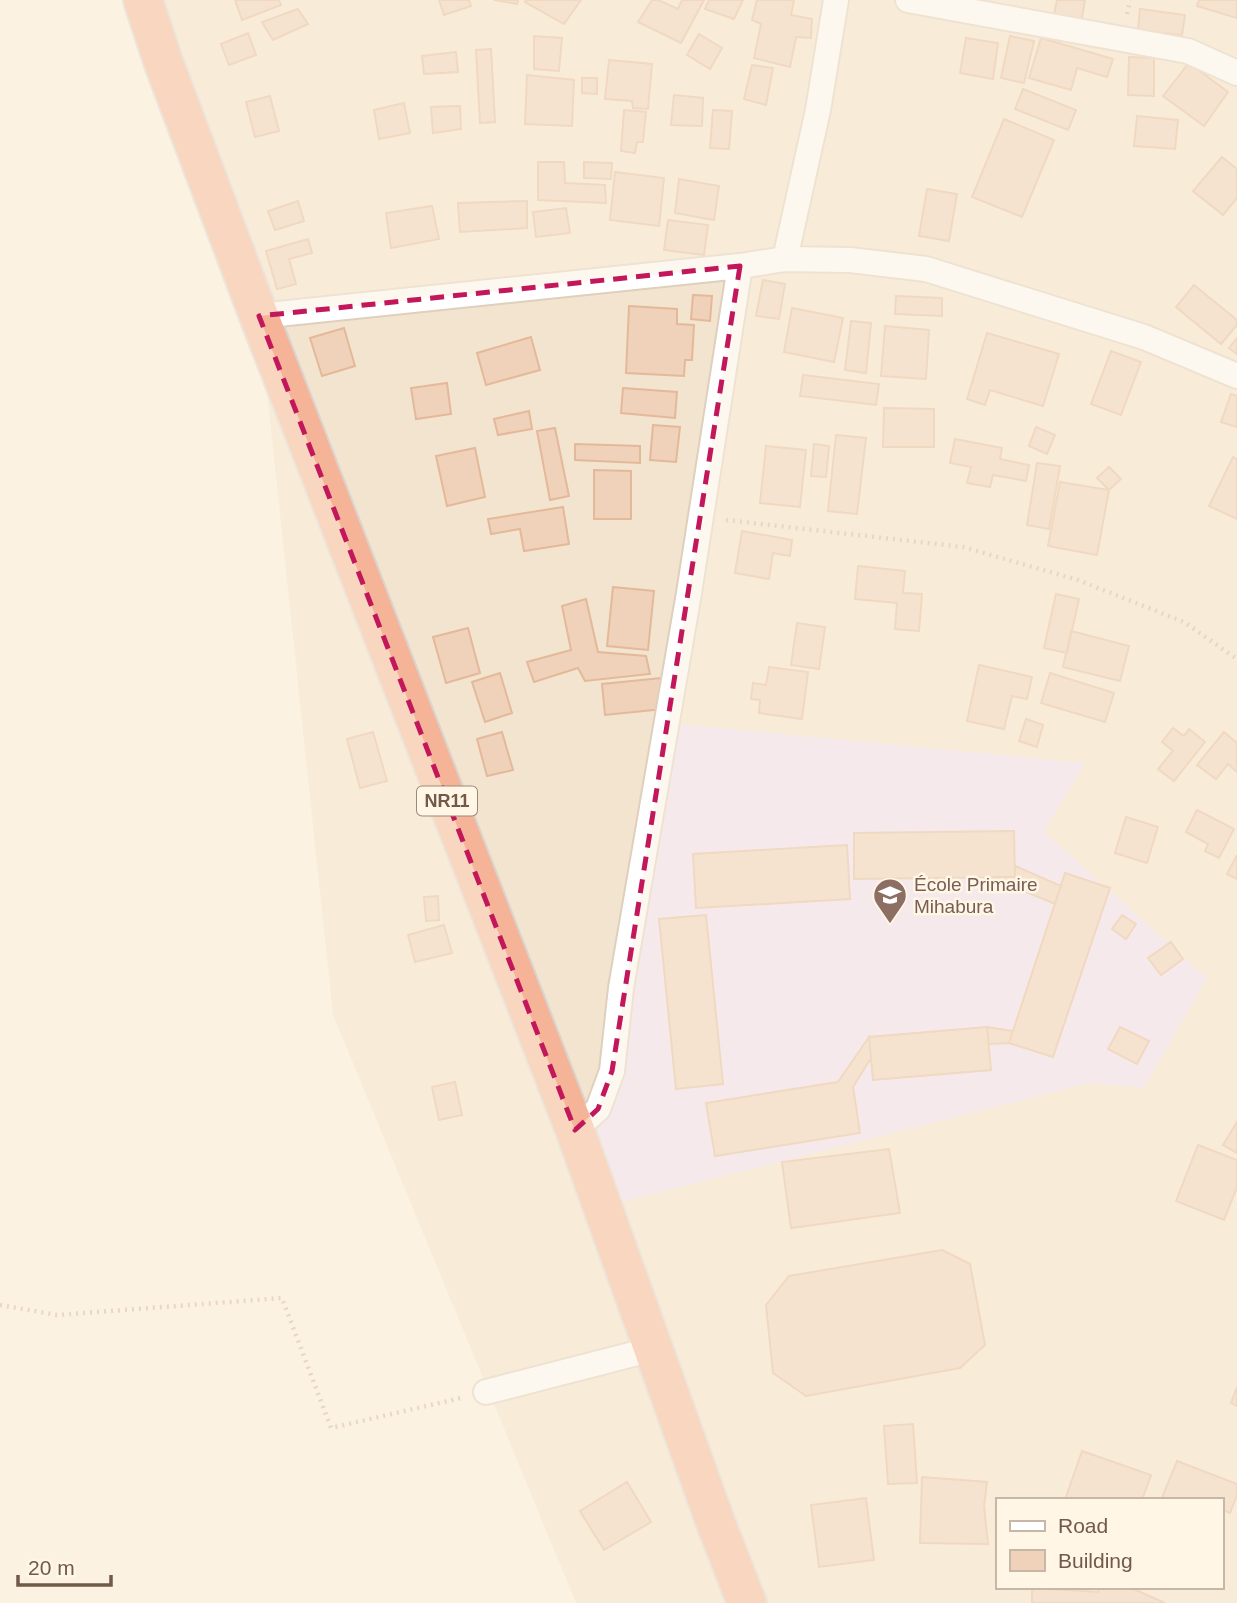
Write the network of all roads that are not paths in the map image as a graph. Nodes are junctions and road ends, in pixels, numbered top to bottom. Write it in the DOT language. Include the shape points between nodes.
graph roads {
  1 [pos="143,0"];
  2 [pos="836,0"];
  3 [pos="908,0"];
  4 [pos="1237,73"];
  5 [pos="785,259"];
  6 [pos="740,266"];
  7 [pos="259,316"];
  8 [pos="1237,376"];
  9 [pos="575,1130"];
  10 [pos="653,1349"];
  11 [pos="486,1392"];
  12 [pos="747,1603"];
  1 -- 7 [label="highway, NR11"];
  2 -- 5 [label="street" via="818,110"];
  3 -- 4 [label="street" via="1188,51"];
  5 -- 6 [label="street"];
  5 -- 8 [label="street" via="850,260 926,269 1144,337"];
  6 -- 7 [label="street"];
  6 -- 9 [label="street" via="621,988 612,1071 598,1110"];
  7 -- 9 [label="highway, NR11"];
  9 -- 10 [label="highway, NR11"];
  10 -- 11 [label="street"];
  10 -- 12 [label="highway, NR11"];
}
